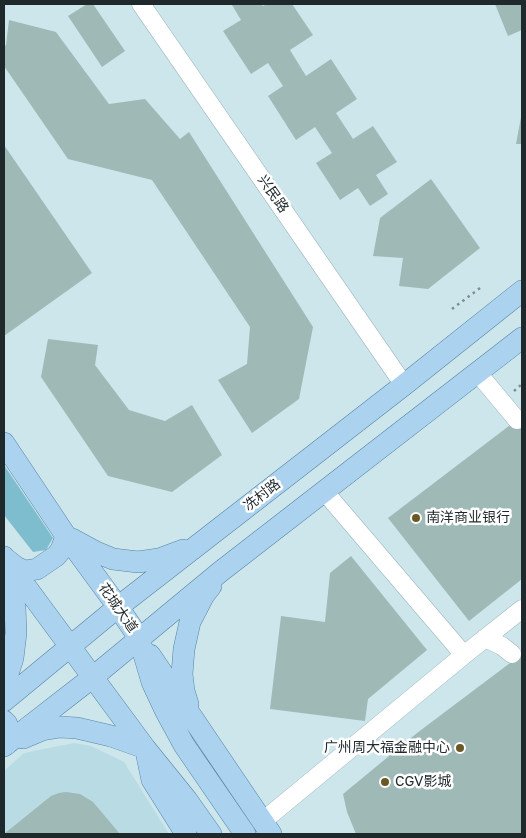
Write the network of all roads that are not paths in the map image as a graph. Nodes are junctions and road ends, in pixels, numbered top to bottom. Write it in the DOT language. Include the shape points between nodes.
graph roads {
  1 [pos="141,4"];
  2 [pos="522,291"];
  3 [pos="522,338"];
  4 [pos="477,372"];
  5 [pos="404,385"];
  6 [pos="517,420"];
  7 [pos="4,443"];
  8 [pos="324,491"];
  9 [pos="66,536"];
  10 [pos="200,544"];
  11 [pos="4,557"];
  12 [pos="220,572"];
  13 [pos="118,607"];
  14 [pos="522,609"];
  15 [pos="139,638"];
  16 [pos="485,638"];
  17 [pos="70,646"];
  18 [pos="512,654"];
  19 [pos="464,655"];
  20 [pos="92,677"];
  21 [pos="4,684"];
  22 [pos="4,701"];
  23 [pos="193,718"];
  24 [pos="4,721"];
  25 [pos="5,745"];
  26 [pos="145,748"];
  27 [pos="267,828"];
  28 [pos="186,834"];
  29 [pos="211,834"];
  30 [pos="245,834"];
  1 -- 5 [label="street, 兴民路"];
  2 -- 5 [label="main road, 冼村路"];
  3 -- 4 [label="main road"];
  4 -- 6 [label="street"];
  4 -- 8 [label="main road"];
  5 -- 10 [label="main road, 冼村路"];
  7 -- 9 [label="main road, 花城大道"];
  8 -- 12 [label="main road"];
  8 -- 19 [label="street"];
  9 -- 10 [label="main road" via="113,559 138,562 159,559"];
  9 -- 11 [label="main road" via="56,556 37,569 16,568"];
  9 -- 13 [label="main road, 花城大道"];
  10 -- 12 [label="main road" via="203,561"];
  10 -- 13 [label="main road, 冼村路"];
  11 -- 17 [label="main road"];
  11 -- 21 [label="main road" via="15,607 16,633 13,658"];
  12 -- 15 [label="main road"];
  12 -- 23 [label="main road" via="190,622 184,649 184,692"];
  13 -- 15 [label="main road, 花城大道"];
  13 -- 17 [label="main road, 冼村路"];
  14 -- 16 [label="street"];
  15 -- 20 [label="main road"];
  15 -- 23 [label="main road"];
  15 -- 30 [label="main road, 花城大道" via="152,682 166,712 184,745"];
  16 -- 18 [label="street"];
  16 -- 19 [label="street"];
  17 -- 20 [label="main road"];
  17 -- 22 [label="main road, 冼村路"];
  19 -- 27 [label="street"];
  20 -- 25 [label="main road"];
  20 -- 26 [label="main road"];
  23 -- 27 [label="main road"];
  24 -- 25 [label="main road" via="8,734"];
  25 -- 26 [label="main road" via="42,730 60,727 111,736"];
  26 -- 28 [label="main road" via="152,780"];
  26 -- 29 [label="main road"];
}
